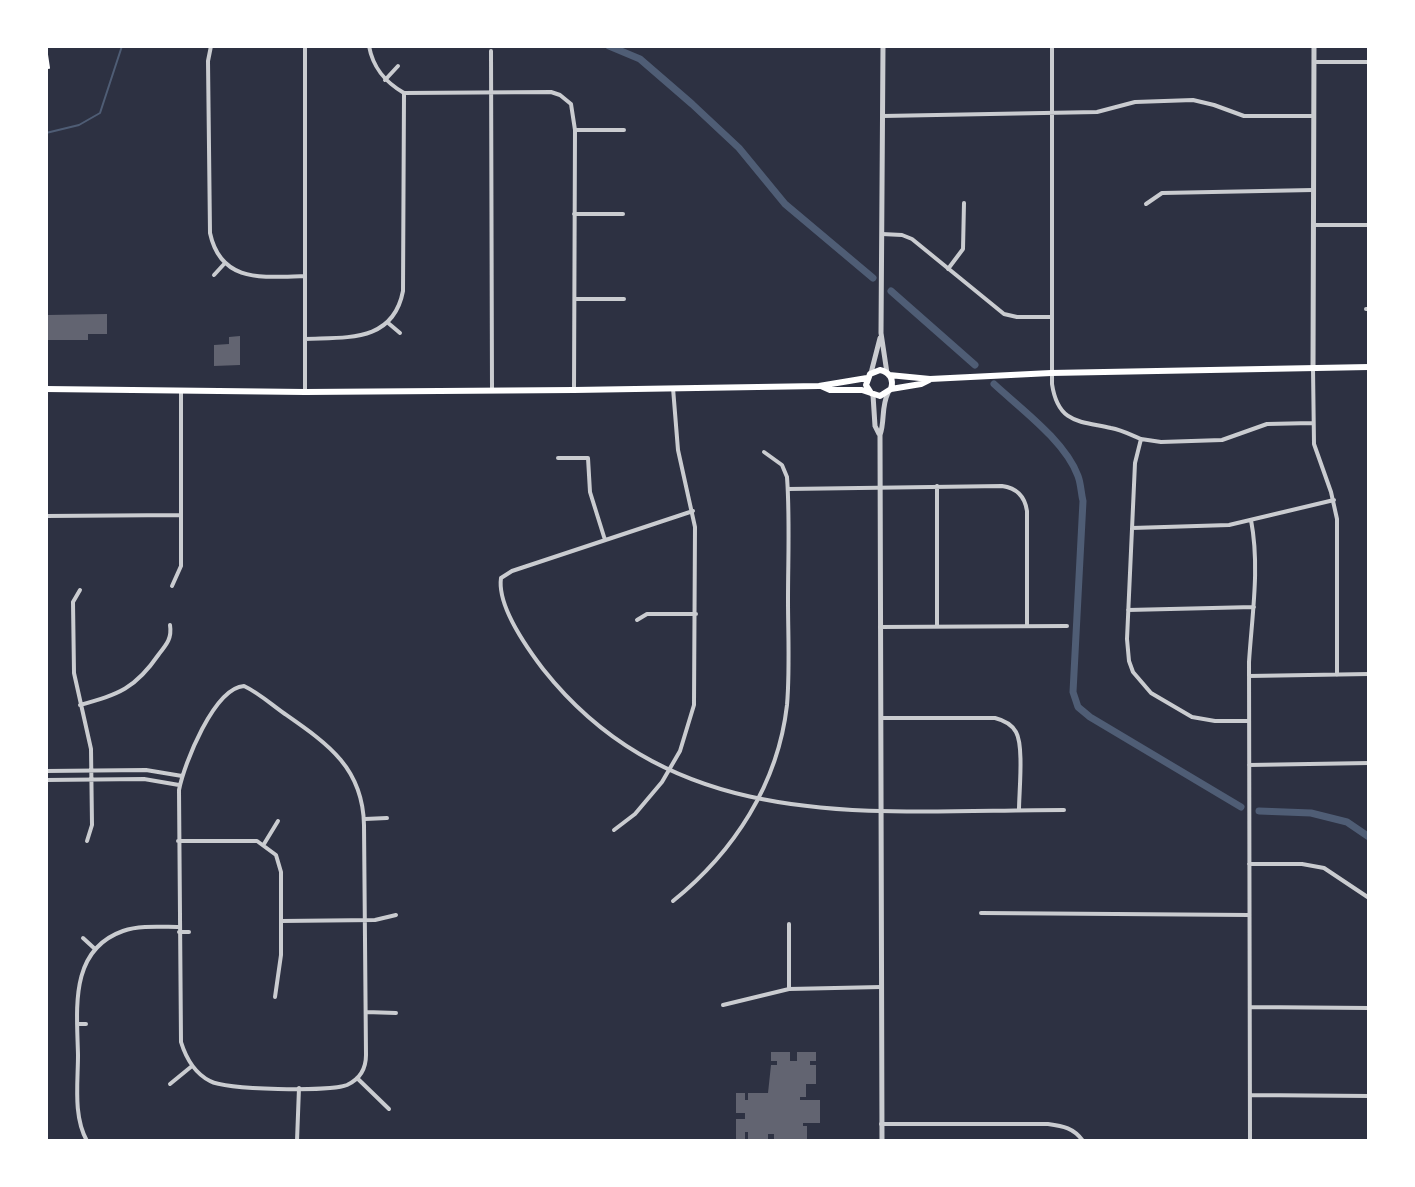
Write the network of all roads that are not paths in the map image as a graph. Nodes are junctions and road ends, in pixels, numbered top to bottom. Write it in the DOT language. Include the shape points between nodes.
graph roads {
  1 [pos="211,46"];
  2 [pos="305,46"];
  3 [pos="369,46"];
  4 [pos="883,46"];
  5 [pos="1052,46"];
  6 [pos="1314,46"];
  7 [pos="491,51"];
  8 [pos="1314,62"];
  9 [pos="1369,62"];
  10 [pos="398,66"];
  11 [pos="385,80"];
  12 [pos="404,93"];
  13 [pos="491,93"];
  14 [pos="1051,113"];
  15 [pos="883,116"];
  16 [pos="1313,116"];
  17 [pos="575,130"];
  18 [pos="624,130"];
  19 [pos="1313,190"];
  20 [pos="964,203"];
  21 [pos="1146,204"];
  22 [pos="574,214"];
  23 [pos="623,214"];
  24 [pos="1313,225"];
  25 [pos="1369,225"];
  26 [pos="882,234"];
  27 [pos="225,263"];
  28 [pos="948,269"];
  29 [pos="214,275"];
  30 [pos="305,276"];
  31 [pos="574,299"];
  32 [pos="624,299"];
  33 [pos="1051,317"];
  34 [pos="387,322"];
  35 [pos="400,333"];
  36 [pos="881,333"];
  37 [pos="305,339"];
  38 [pos="1369,367"];
  39 [pos="1313,368"];
  40 [pos="1051,373"];
  41 [pos="888,374"];
  42 [pos="869,375"];
  43 [pos="930,379"];
  44 [pos="819,386"];
  45 [pos="673,388"];
  46 [pos="46,389"];
  47 [pos="181,390"];
  48 [pos="574,390"];
  49 [pos="492,391"];
  50 [pos="889,391"];
  51 [pos="305,392"];
  52 [pos="872,394"];
  53 [pos="1312,423"];
  54 [pos="880,435"];
  55 [pos="1141,439"];
  56 [pos="764,452"];
  57 [pos="558,458"];
  58 [pos="937,486"];
  59 [pos="788,489"];
  60 [pos="880,489"];
  61 [pos="1334,500"];
  62 [pos="693,511"];
  63 [pos="181,515"];
  64 [pos="46,516"];
  65 [pos="1251,520"];
  66 [pos="1132,528"];
  67 [pos="605,540"];
  68 [pos="172,586"];
  69 [pos="80,590"];
  70 [pos="1254,607"];
  71 [pos="1128,610"];
  72 [pos="696,614"];
  73 [pos="637,620"];
  74 [pos="170,625"];
  75 [pos="937,626"];
  76 [pos="1027,626"];
  77 [pos="1067,626"];
  78 [pos="880,627"];
  79 [pos="1369,674"];
  80 [pos="1337,675"];
  81 [pos="1249,676"];
  82 [pos="80,705"];
  83 [pos="881,718"];
  84 [pos="1249,721"];
  85 [pos="1369,763"];
  86 [pos="1249,765"];
  87 [pos="670,770"];
  88 [pos="46,771"];
  89 [pos="92,771"];
  90 [pos="182,776"];
  91 [pos="46,780"];
  92 [pos="92,780"];
  93 [pos="180,785"];
  94 [pos="758,800"];
  95 [pos="881,810"];
  96 [pos="1019,810"];
  97 [pos="1064,810"];
  98 [pos="387,818"];
  99 [pos="364,819"];
  100 [pos="278,821"];
  101 [pos="614,830"];
  102 [pos="87,841"];
  103 [pos="178,841"];
  104 [pos="264,844"];
  105 [pos="1249,864"];
  106 [pos="1369,898"];
  107 [pos="673,901"];
  108 [pos="981,913"];
  109 [pos="396,915"];
  110 [pos="1249,915"];
  111 [pos="365,920"];
  112 [pos="281,921"];
  113 [pos="789,924"];
  114 [pos="179,930"];
  115 [pos="189,932"];
  116 [pos="83,938"];
  117 [pos="95,949"];
  118 [pos="881,987"];
  119 [pos="789,989"];
  120 [pos="275,997"];
  121 [pos="723,1005"];
  122 [pos="1250,1007"];
  123 [pos="1369,1008"];
  124 [pos="366,1012"];
  125 [pos="396,1013"];
  126 [pos="77,1024"];
  127 [pos="86,1024"];
  128 [pos="192,1066"];
  129 [pos="357,1078"];
  130 [pos="170,1084"];
  131 [pos="299,1088"];
  132 [pos="1250,1095"];
  133 [pos="1369,1096"];
  134 [pos="389,1109"];
  135 [pos="881,1124"];
  136 [pos="87,1141"];
  137 [pos="297,1141"];
  138 [pos="882,1141"];
  139 [pos="1083,1141"];
  140 [pos="1250,1141"];
  1 -- 27 [label="street" via="210,233"];
  2 -- 30 [label="street"];
  3 -- 11 [label="street"];
  4 -- 15 [label="street"];
  5 -- 14 [label="street"];
  6 -- 8 [label="street"];
  7 -- 13 [label="street"];
  8 -- 9 [label="street"];
  8 -- 16 [label="street"];
  10 -- 11 [label="street"];
  11 -- 12 [label="street"];
  12 -- 13 [label="street"];
  12 -- 34 [label="street" via="403,291"];
  13 -- 17 [label="street" via="560,95 571,104"];
  13 -- 49 [label="street"];
  14 -- 15 [label="street"];
  14 -- 16 [label="street" via="1193,100 1244,116"];
  14 -- 33 [label="street"];
  15 -- 26 [label="street"];
  16 -- 19 [label="street"];
  17 -- 18 [label="street"];
  17 -- 22 [label="street"];
  19 -- 21 [label="street" via="1162,193"];
  19 -- 24 [label="street"];
  20 -- 28 [label="street" via="963,249"];
  22 -- 23 [label="street"];
  22 -- 31 [label="street"];
  24 -- 25 [label="street"];
  24 -- 39 [label="street"];
  26 -- 28 [label="street" via="912,239"];
  26 -- 36 [label="street"];
  27 -- 29 [label="street"];
  27 -- 30 [label="street" via="254,277"];
  28 -- 33 [label="street" via="1004,314"];
  30 -- 37 [label="street"];
  31 -- 32 [label="street"];
  31 -- 48 [label="street"];
  33 -- 40 [label="street"];
  34 -- 35 [label="street"];
  34 -- 37 [label="street" via="368,335"];
  36 -- 41 [label="street"];
  36 -- 42 [label="street"];
  37 -- 51 [label="street"];
  38 -- 39 [label="main road"];
  39 -- 40 [label="main road"];
  39 -- 53 [label="street"];
  40 -- 43 [label="main road"];
  40 -- 55 [label="street" via="1054,397 1073,419"];
  41 -- 42 [label="main road" via="880,370"];
  41 -- 43 [label="main road"];
  41 -- 50 [label="main road"];
  42 -- 44 [label="main road"];
  42 -- 52 [label="main road" via="866,385"];
  43 -- 50 [label="main road"];
  44 -- 45 [label="main road"];
  44 -- 52 [label="main road"];
  45 -- 48 [label="main road"];
  45 -- 62 [label="street" via="678,450"];
  46 -- 47 [label="main road"];
  47 -- 51 [label="main road"];
  47 -- 63 [label="street"];
  48 -- 49 [label="main road"];
  49 -- 51 [label="main road"];
  50 -- 52 [label="main road"];
  50 -- 54 [label="street"];
  52 -- 54 [label="street"];
  53 -- 55 [label="street" via="1267,424 1222,440"];
  53 -- 61 [label="street" via="1317,456"];
  54 -- 60 [label="street"];
  55 -- 66 [label="street"];
  56 -- 59 [label="street" via="782,465"];
  57 -- 67 [label="street" via="588,458 590,492"];
  58 -- 60 [label="street"];
  58 -- 75 [label="street"];
  58 -- 76 [label="street" via="1002,486 1025,501"];
  59 -- 60 [label="street"];
  59 -- 94 [label="street" via="786,706 775,757"];
  60 -- 78 [label="street"];
  61 -- 65 [label="street"];
  61 -- 80 [label="street"];
  62 -- 67 [label="street"];
  62 -- 72 [label="street"];
  63 -- 64 [label="street"];
  63 -- 68 [label="street" via="181,566"];
  65 -- 66 [label="street" via="1222,526"];
  65 -- 70 [label="street"];
  66 -- 71 [label="street"];
  67 -- 87 [label="street" via="512,571 501,578 501,594 546,672 581,709"];
  69 -- 82 [label="street" via="73,602"];
  70 -- 71 [label="street"];
  70 -- 81 [label="street"];
  71 -- 84 [label="street" via="1129,661 1144,688 1192,717"];
  72 -- 73 [label="street" via="647,614"];
  72 -- 87 [label="street" via="694,705"];
  74 -- 82 [label="street" via="170,638 142,678 117,694"];
  75 -- 76 [label="street"];
  75 -- 78 [label="street"];
  76 -- 77 [label="street"];
  78 -- 83 [label="street"];
  79 -- 80 [label="street"];
  80 -- 81 [label="street"];
  81 -- 84 [label="street"];
  82 -- 89 [label="street"];
  83 -- 95 [label="street"];
  83 -- 96 [label="street" via="995,718 1012,726 1019,742"];
  84 -- 86 [label="street"];
  85 -- 86 [label="street"];
  86 -- 105 [label="street"];
  87 -- 94 [label="street"];
  87 -- 101 [label="street" via="642,807"];
  88 -- 89 [label="street"];
  89 -- 90 [label="street"];
  89 -- 92 [label="street"];
  90 -- 93 [label="street"];
  90 -- 99 [label="street" via="202,729 227,693 240,686 329,746 345,763"];
  91 -- 92 [label="street"];
  92 -- 93 [label="street"];
  92 -- 102 [label="street"];
  93 -- 103 [label="street"];
  94 -- 95 [label="street" via="813,809"];
  94 -- 107 [label="street" via="728,848"];
  95 -- 96 [label="street"];
  95 -- 118 [label="street"];
  96 -- 97 [label="street"];
  98 -- 99 [label="street"];
  99 -- 111 [label="street"];
  100 -- 104 [label="street"];
  103 -- 104 [label="street"];
  103 -- 114 [label="street"];
  104 -- 112 [label="street" via="279,864"];
  105 -- 106 [label="street" via="1324,868"];
  105 -- 110 [label="street"];
  108 -- 110 [label="street"];
  109 -- 111 [label="street"];
  110 -- 122 [label="street"];
  111 -- 112 [label="street"];
  111 -- 124 [label="street"];
  112 -- 120 [label="street"];
  113 -- 119 [label="street"];
  114 -- 115 [label="street"];
  114 -- 117 [label="street" via="124,930"];
  114 -- 128 [label="street" via="180,1031"];
  116 -- 117 [label="street"];
  117 -- 126 [label="street" via="78,983"];
  118 -- 119 [label="street"];
  118 -- 135 [label="street"];
  119 -- 121 [label="street"];
  122 -- 123 [label="street"];
  122 -- 132 [label="street"];
  124 -- 125 [label="street"];
  124 -- 129 [label="street" via="366,1062"];
  126 -- 127 [label="street"];
  126 -- 136 [label="street" via="79,1117"];
  128 -- 130 [label="street"];
  128 -- 131 [label="street" via="212,1083 229,1087"];
  129 -- 131 [label="street" via="341,1087"];
  129 -- 134 [label="street"];
  131 -- 137 [label="street"];
  132 -- 133 [label="street"];
  132 -- 140 [label="street"];
  135 -- 138 [label="street"];
  135 -- 139 [label="street" via="1048,1124 1069,1128"];
}
